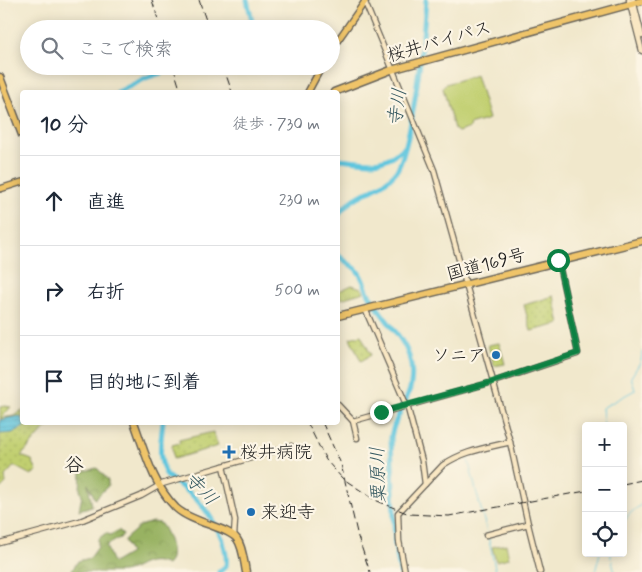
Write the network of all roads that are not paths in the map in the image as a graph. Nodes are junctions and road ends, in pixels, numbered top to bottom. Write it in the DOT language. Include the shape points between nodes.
graph roads {
  1 [pos="365,1"];
  2 [pos="642,1"];
  3 [pos="631,2"];
  4 [pos="642,36"];
  5 [pos="340,37"];
  6 [pos="642,51"];
  7 [pos="391,70"];
  8 [pos="317,75"];
  9 [pos="0,77"];
  10 [pos="309,90"];
  11 [pos="339,90"];
  12 [pos="20,130"];
  13 [pos="20,183"];
  14 [pos="0,188"];
  15 [pos="642,241"];
  16 [pos="558,260"];
  17 [pos="467,285"];
  18 [pos="366,311"];
  19 [pos="340,316"];
  20 [pos="493,382"];
  21 [pos="340,407"];
  22 [pos="408,407"];
  23 [pos="353,420"];
  24 [pos="135,425"];
  25 [pos="357,438"];
  26 [pos="510,442"];
  27 [pos="291,446"];
  28 [pos="223,466"];
  29 [pos="425,484"];
  30 [pos="159,486"];
  31 [pos="528,524"];
  32 [pos="488,535"];
  33 [pos="234,536"];
  34 [pos="0,543"];
  35 [pos="246,572"];
  36 [pos="405,572"];
  37 [pos="540,572"];
  1 -- 5 [label="main road"];
  1 -- 7 [label="street"];
  2 -- 3 [label="highway, 桜井バイパス"];
  3 -- 4 [label="street"];
  3 -- 6 [label="street"];
  3 -- 7 [label="highway, 桜井バイパス"];
  7 -- 11 [label="highway, 桜井バイパス"];
  7 -- 17 [label="street" via="434,170"];
  8 -- 10 [label="main road"];
  9 -- 12 [label="highway"];
  13 -- 14 [label="main road"];
  15 -- 16 [label="highway, 国道169号"];
  16 -- 17 [label="highway, 国道169号"];
  16 -- 20 [label="street" via="578,353"];
  17 -- 18 [label="highway, 国道169号"];
  17 -- 20 [label="street"];
  18 -- 19 [label="highway, 国道169号"];
  18 -- 22 [label="street"];
  20 -- 22 [label="street"];
  20 -- 26 [label="street"];
  21 -- 23 [label="street"];
  22 -- 23 [label="street"];
  22 -- 29 [label="street"];
  23 -- 25 [label="street"];
  24 -- 30 [label="highway"];
  26 -- 29 [label="street" via="452,459"];
  26 -- 31 [label="street"];
  27 -- 28 [label="street"];
  28 -- 30 [label="street"];
  28 -- 33 [label="street" via="235,520"];
  29 -- 36 [label="street" via="398,514"];
  30 -- 33 [label="highway" via="180,512"];
  30 -- 34 [label="street" via="80,521"];
  31 -- 32 [label="street"];
  31 -- 37 [label="street"];
  33 -- 35 [label="highway" via="240,545"];
}
